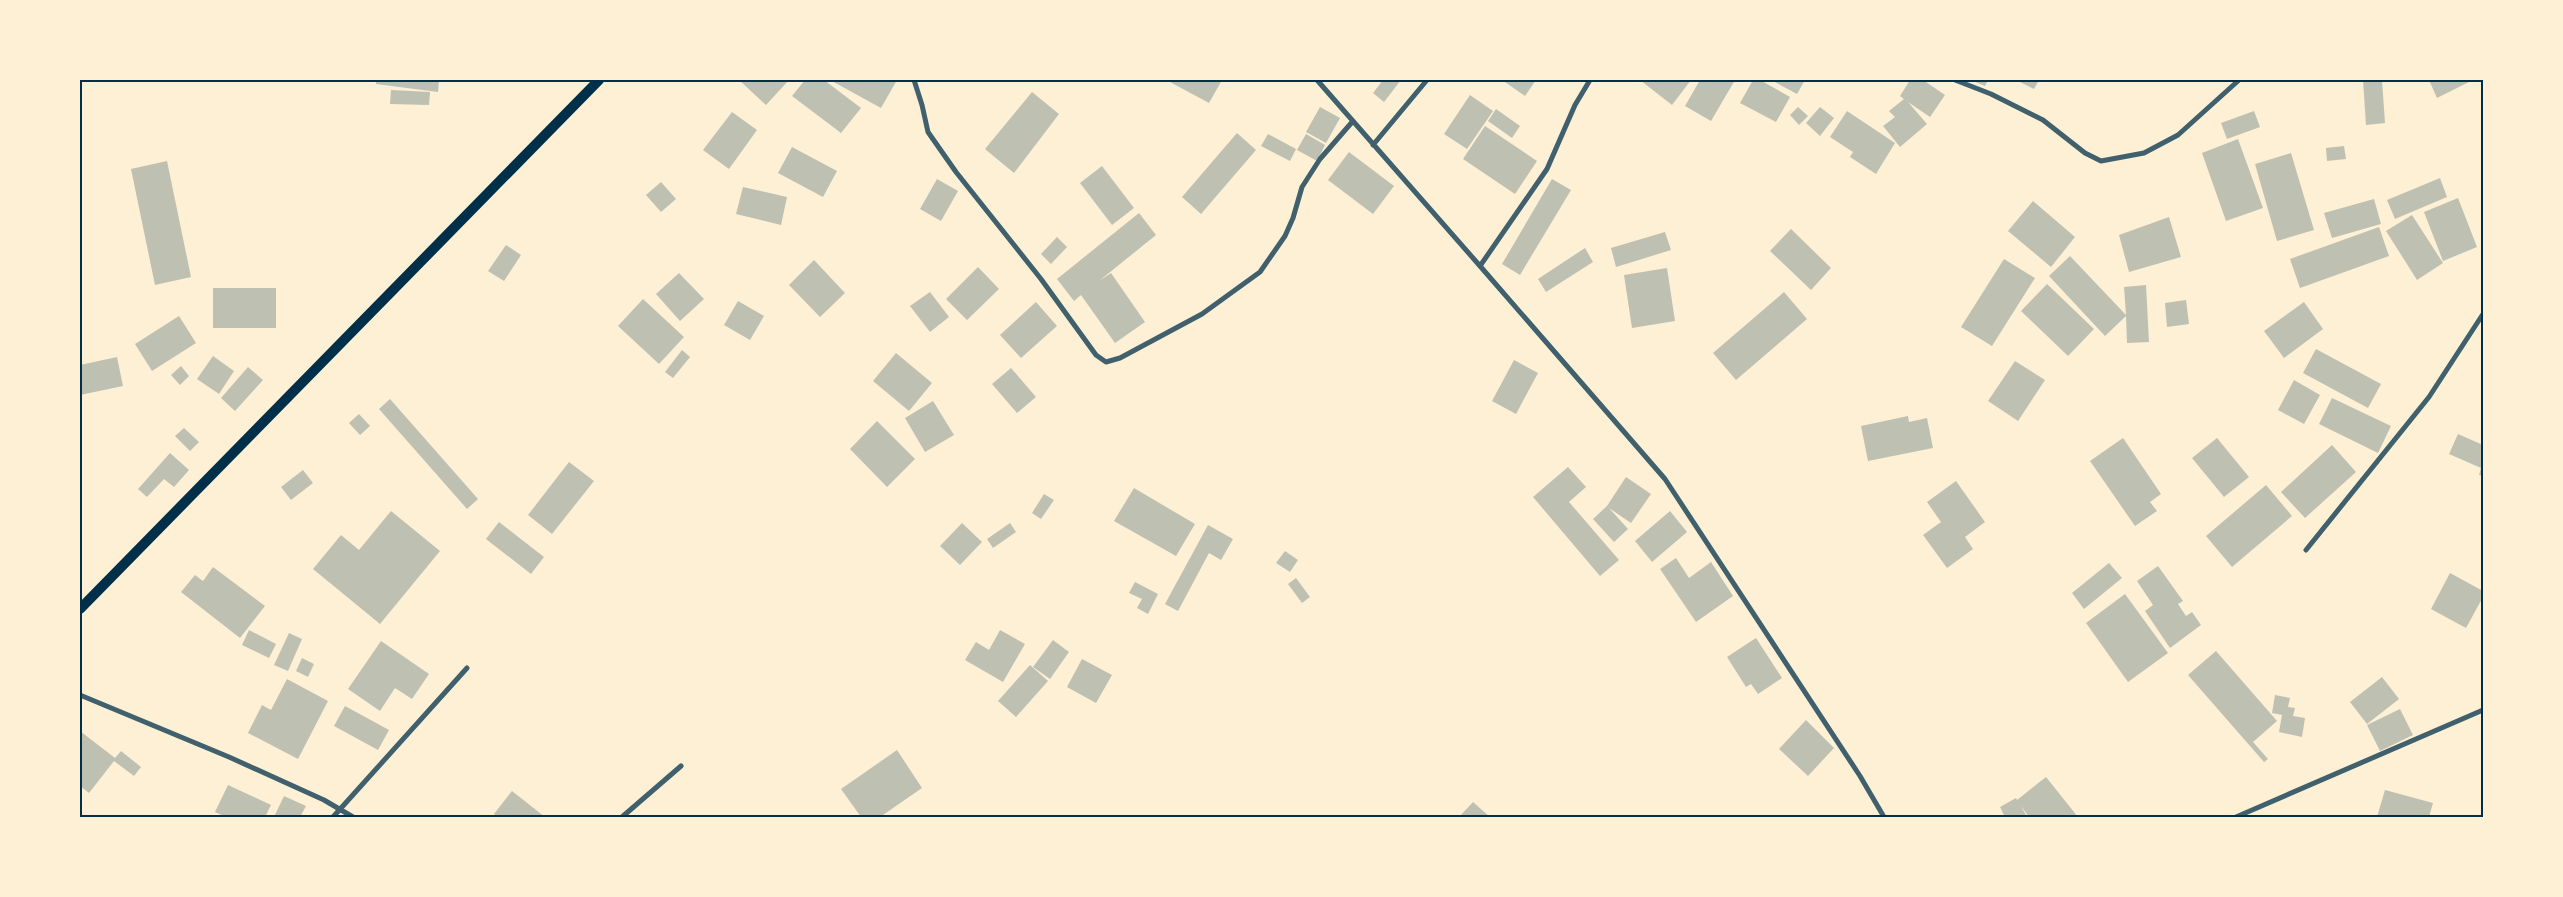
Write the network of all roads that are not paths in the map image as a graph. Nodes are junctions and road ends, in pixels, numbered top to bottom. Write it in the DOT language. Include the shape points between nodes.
graph roads {
  1 [pos="599,80"];
  2 [pos="914,80"];
  3 [pos="1317,80"];
  4 [pos="1428,80"];
  5 [pos="1590,80"];
  6 [pos="1955,80"];
  7 [pos="2239,80"];
  8 [pos="1353,121"];
  9 [pos="1373,145"];
  10 [pos="1480,266"];
  11 [pos="2483,314"];
  12 [pos="2306,550"];
  13 [pos="80,609"];
  14 [pos="467,668"];
  15 [pos="80,695"];
  16 [pos="2483,710"];
  17 [pos="681,766"];
  18 [pos="342,810"];
  19 [pos="333,817"];
  20 [pos="353,817"];
  21 [pos="622,817"];
  22 [pos="1884,817"];
  23 [pos="2236,817"];
  1 -- 13 [label="main road"];
  2 -- 8 [label="street" via="928,132 1096,355 1106,362 1120,358 1202,314 1260,272 1285,236 1302,187 1320,159"];
  3 -- 8 [label="street"];
  4 -- 9 [label="street"];
  5 -- 10 [label="street" via="1575,105 1547,168"];
  6 -- 7 [label="street" via="2043,120 2085,153 2102,161 2144,153 2178,135"];
  8 -- 9 [label="street"];
  9 -- 10 [label="street"];
  10 -- 22 [label="street" via="1665,478"];
  11 -- 12 [label="street" via="2429,397"];
  14 -- 18 [label="street"];
  15 -- 18 [label="street" via="229,757"];
  16 -- 23 [label="street"];
  17 -- 21 [label="street"];
  18 -- 19 [label="street"];
  18 -- 20 [label="street"];
}
